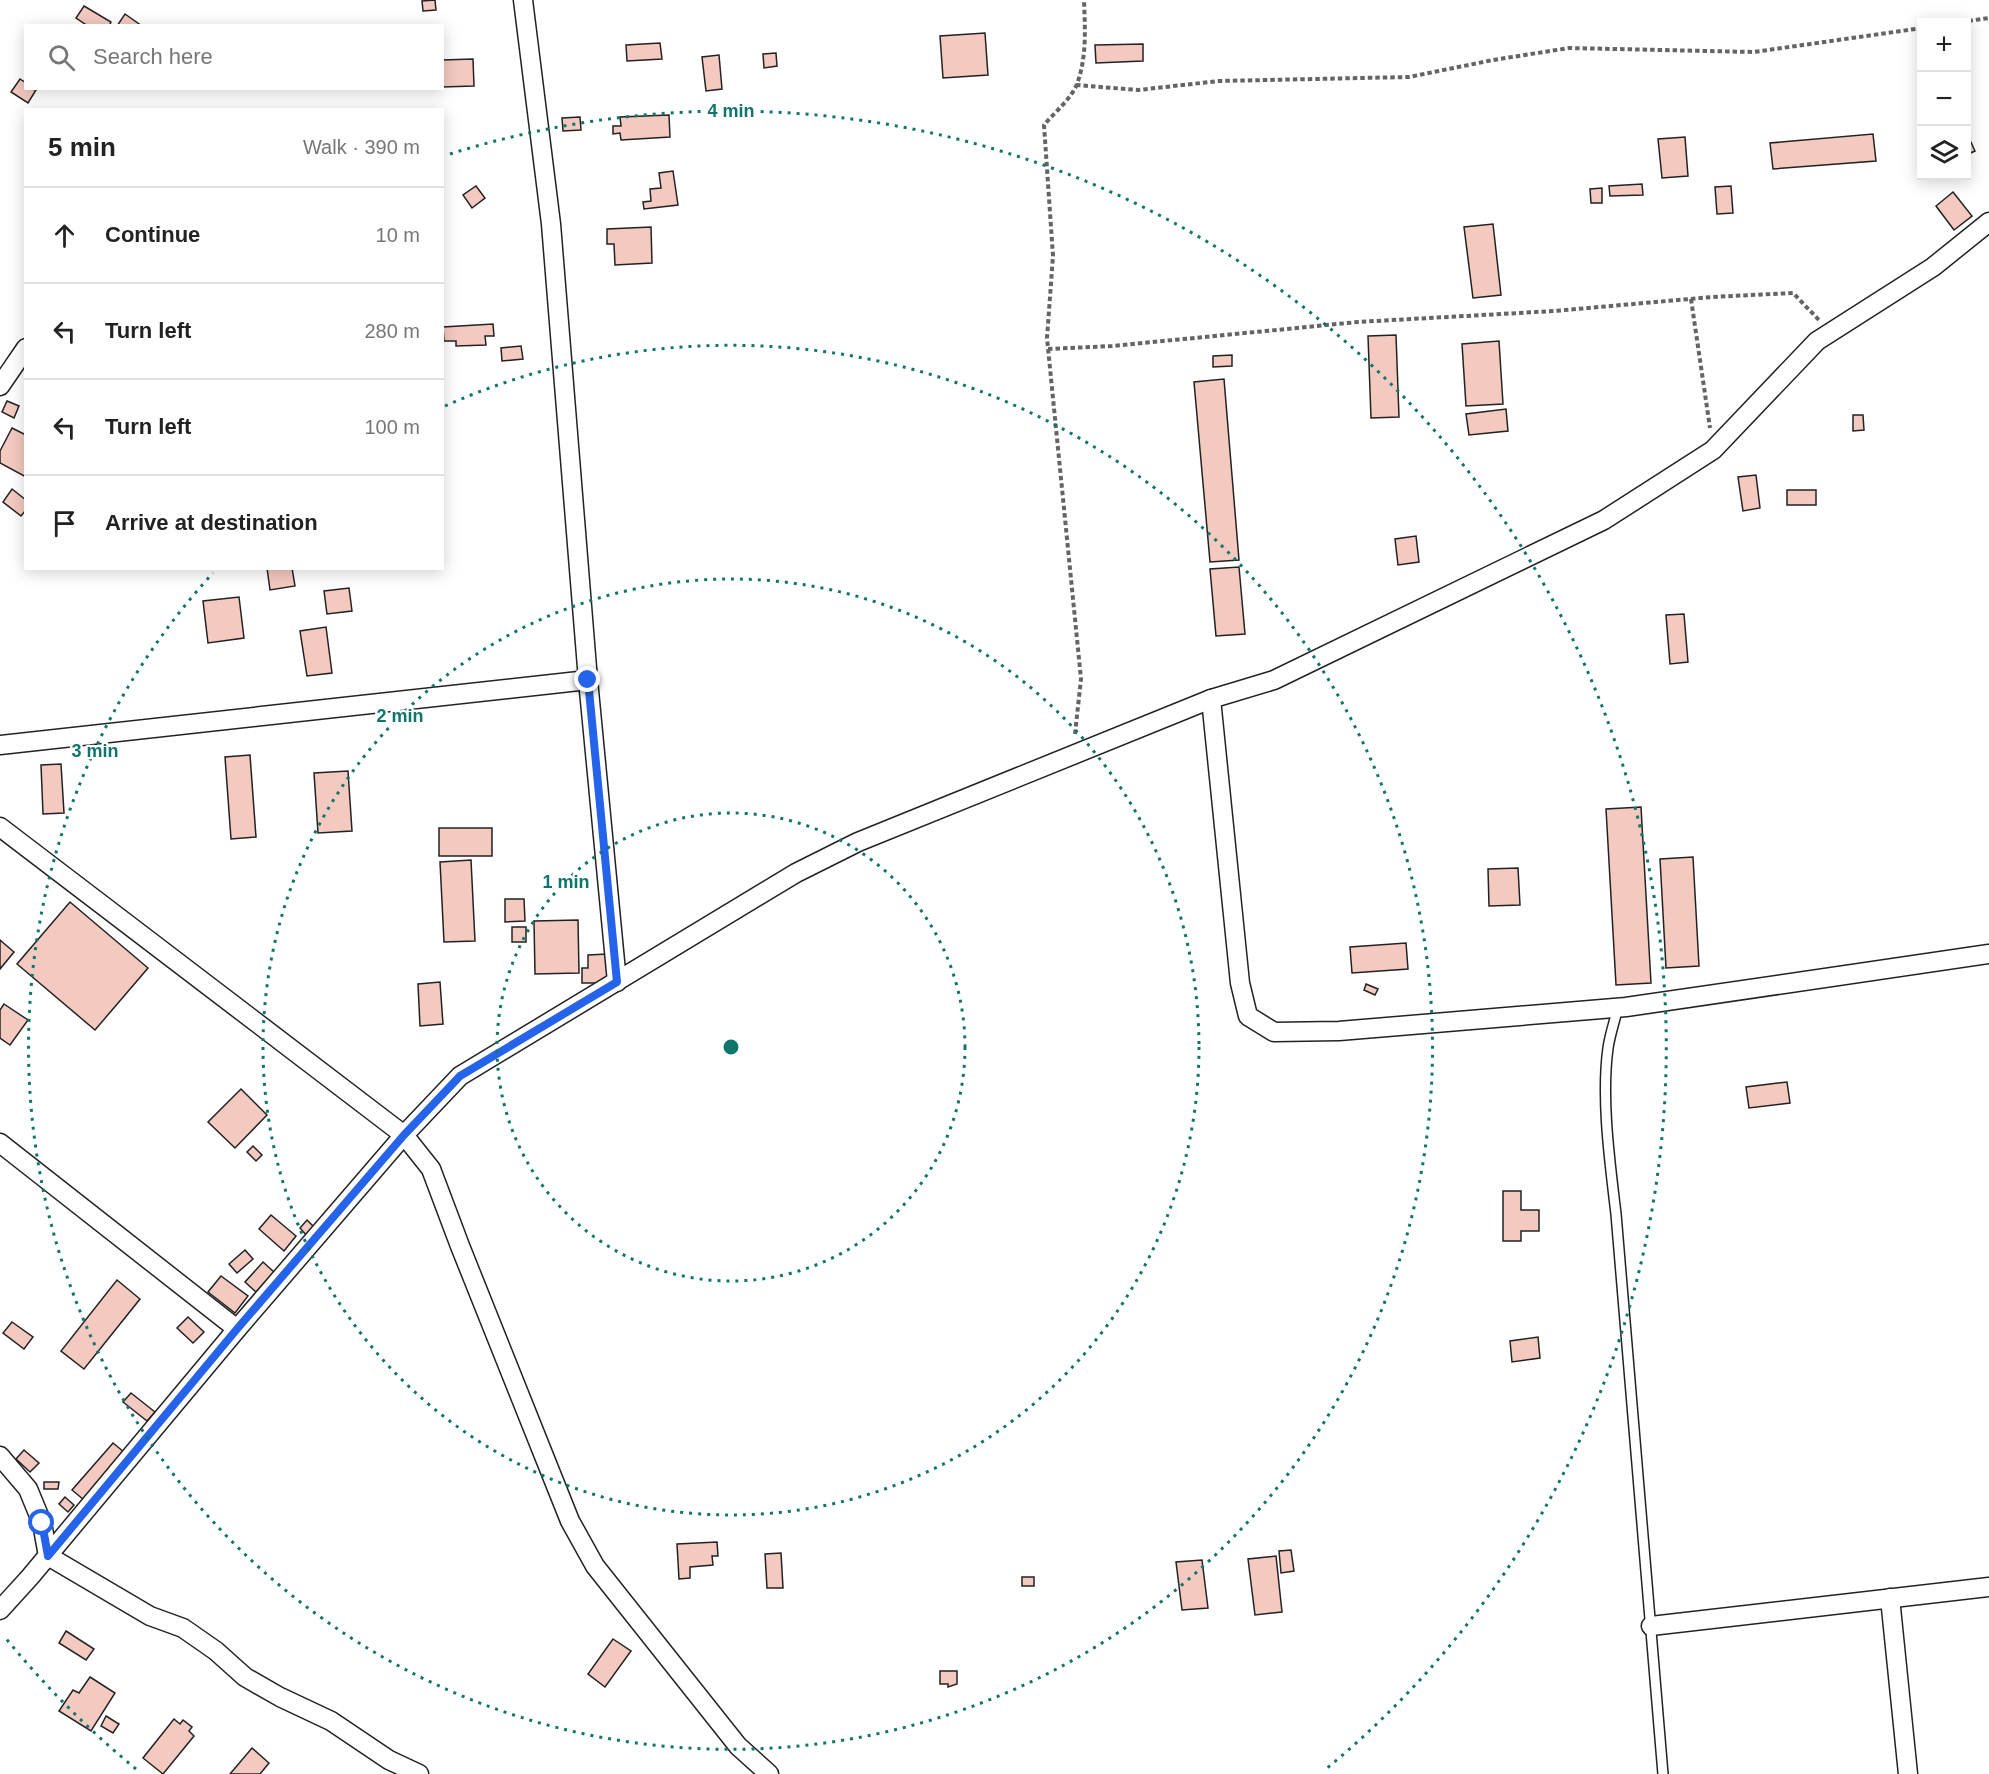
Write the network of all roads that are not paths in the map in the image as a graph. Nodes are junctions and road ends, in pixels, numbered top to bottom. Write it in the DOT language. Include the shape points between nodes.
graph roads {
  1 [pos="523,0"];
  2 [pos="1989,222"];
  3 [pos="24,351"];
  4 [pos="0,386"];
  5 [pos="588,680"];
  6 [pos="1211,699"];
  7 [pos="0,744"];
  8 [pos="0,827"];
  9 [pos="1989,954"];
  10 [pos="617,982"];
  11 [pos="1618,1007"];
  12 [pos="404,1135"];
  13 [pos="0,1143"];
  14 [pos="237,1329"];
  15 [pos="0,1456"];
  16 [pos="48,1556"];
  17 [pos="1989,1587"];
  18 [pos="1890,1598"];
  19 [pos="0,1610"];
  20 [pos="1651,1626"];
  21 [pos="419,1774"];
  22 [pos="769,1774"];
  23 [pos="1664,1774"];
  24 [pos="1908,1774"];
  1 -- 5 [label="street" via="551,225"];
  2 -- 6 [label="street" via="1933,267 1817,341 1713,450 1604,520 1274,680"];
  3 -- 4 [label="street"];
  5 -- 7 [label="street"];
  5 -- 10 [label="street"];
  6 -- 10 [label="street" via="848,847 796,873"];
  6 -- 11 [label="street" via="1240,983 1248,1016 1274,1032 1339,1031"];
  8 -- 12 [label="street"];
  9 -- 11 [label="street"];
  10 -- 12 [label="street" via="460,1076"];
  11 -- 20 [label="lane" via="1608,1048 1610,1168"];
  12 -- 14 [label="street"];
  12 -- 22 [label="street" via="431,1169 570,1521 595,1566 738,1746"];
  13 -- 14 [label="street"];
  14 -- 16 [label="street"];
  15 -- 16 [label="street" via="28,1489 42,1523"];
  16 -- 19 [label="street"];
  16 -- 21 [label="street" via="150,1616 183,1628 246,1677 331,1721 389,1760"];
  17 -- 18 [label="street"];
  18 -- 20 [label="street"];
  18 -- 24 [label="street"];
  20 -- 23 [label="lane"];
}
